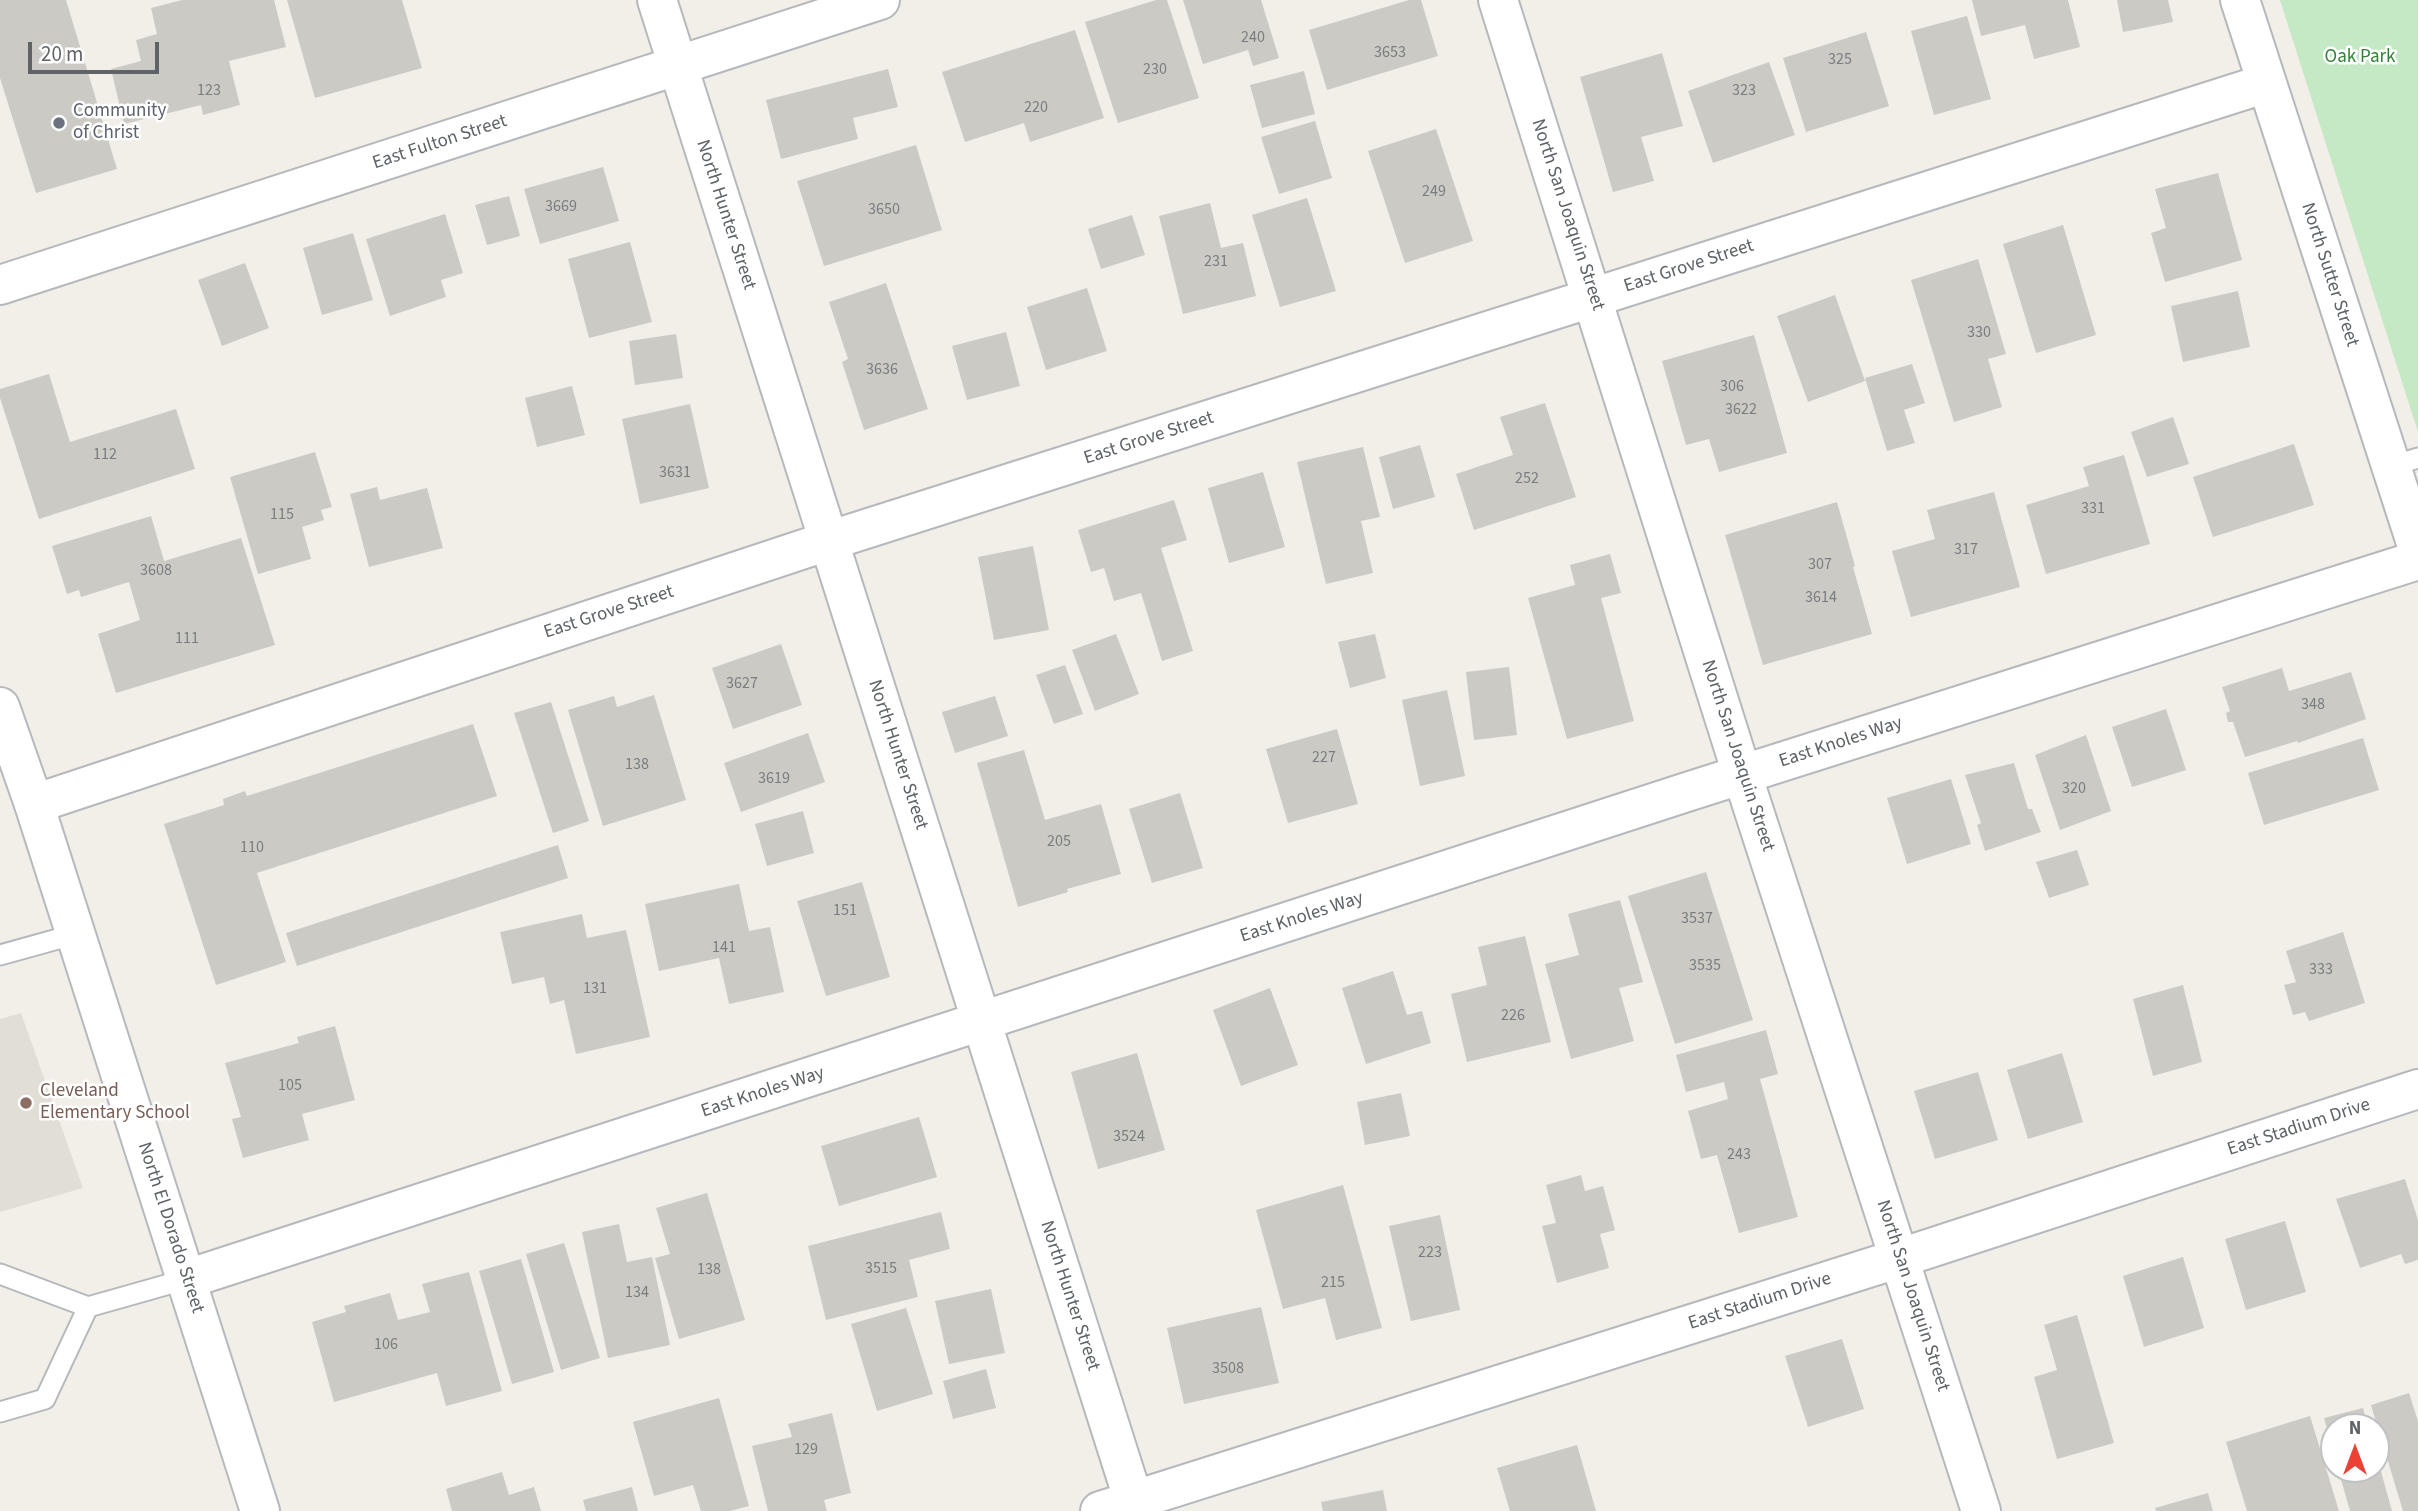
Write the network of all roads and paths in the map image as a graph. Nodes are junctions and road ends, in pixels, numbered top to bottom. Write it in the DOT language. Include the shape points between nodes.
graph roads {
  1 [pos="657,0"];
  2 [pos="880,0"];
  3 [pos="1498,0"];
  4 [pos="2240,0"];
  5 [pos="678,67"];
  6 [pos="2267,83"];
  7 [pos="0,285"];
  8 [pos="1594,298"];
  9 [pos="2405,462"];
  10 [pos="828,541"];
  11 [pos="2418,549"];
  12 [pos="2418,560"];
  13 [pos="0,707"];
  14 [pos="1742,774"];
  15 [pos="34,804"];
  16 [pos="76,934"];
  17 [pos="0,955"];
  18 [pos="982,1022"];
  19 [pos="2418,1089"];
  20 [pos="1900,1258"];
  21 [pos="0,1274"];
  22 [pos="187,1279"];
  23 [pos="88,1307"];
  24 [pos="0,1412"];
  25 [pos="1124,1507"];
  26 [pos="260,1511"];
  27 [pos="1981,1511"];
  1 -- 5 [label="street, North Hunter Street"];
  2 -- 5 [label="street, East Fulton Street"];
  3 -- 8 [label="street, North San Joaquin Street"];
  4 -- 6 [label="street, North Sutter Street"];
  5 -- 7 [label="street, East Fulton Street"];
  5 -- 10 [label="street, North Hunter Street"];
  6 -- 8 [label="street, East Grove Street"];
  6 -- 9 [label="street, North Sutter Street"];
  8 -- 10 [label="street, East Grove Street"];
  8 -- 14 [label="street, North San Joaquin Street"];
  9 -- 11 [label="street, North Sutter Street"];
  10 -- 15 [label="street, East Grove Street"];
  10 -- 18 [label="street, North Hunter Street"];
  12 -- 14 [label="street, East Knoles Way"];
  13 -- 15 [label="street, North El Dorado Street"];
  14 -- 18 [label="street, East Knoles Way"];
  14 -- 20 [label="street, North San Joaquin Street"];
  15 -- 16 [label="street, North El Dorado Street"];
  16 -- 17 [label="lane"];
  16 -- 22 [label="street, North El Dorado Street"];
  18 -- 22 [label="street, East Knoles Way"];
  18 -- 25 [label="street, North Hunter Street"];
  19 -- 20 [label="street, East Stadium Drive"];
  20 -- 25 [label="street, East Stadium Drive"];
  20 -- 27 [label="street, North San Joaquin Street"];
  21 -- 23 [label="lane"];
  22 -- 23 [label="lane"];
  22 -- 26 [label="street, North El Dorado Street"];
  23 -- 24 [label="lane" via="45,1399"];
}
